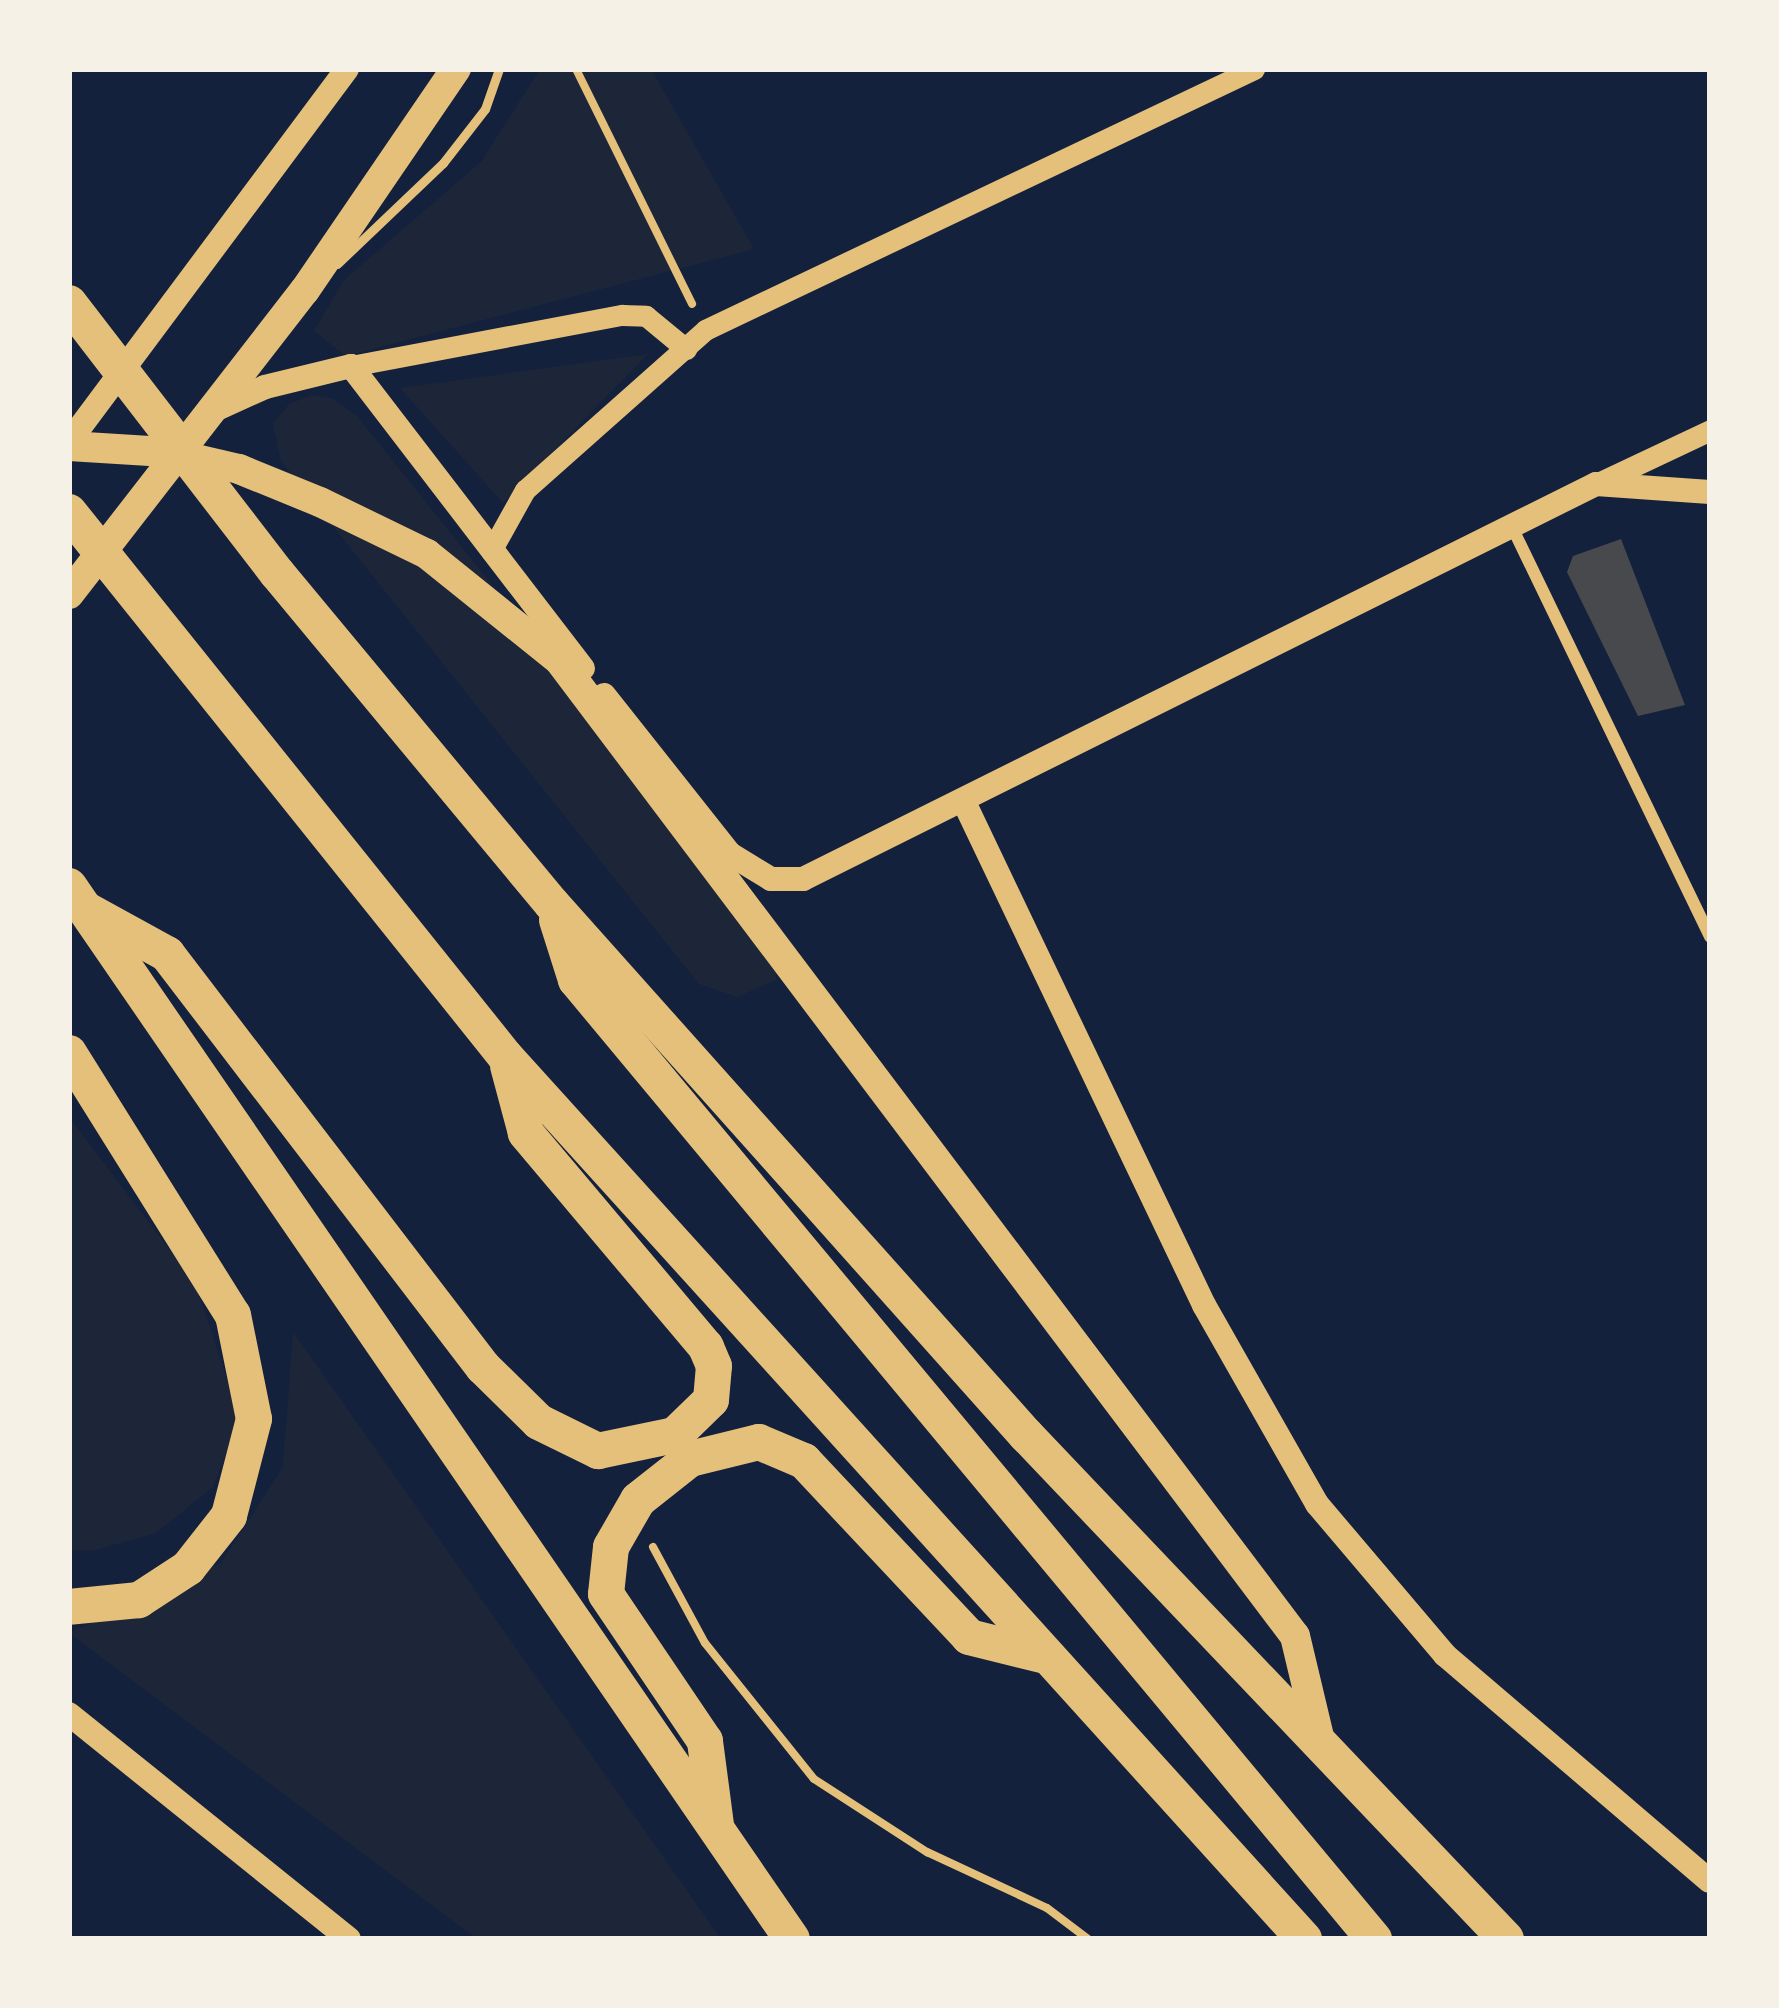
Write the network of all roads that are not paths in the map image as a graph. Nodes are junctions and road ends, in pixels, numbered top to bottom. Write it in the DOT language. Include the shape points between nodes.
graph roads {
  1 [pos="347,69"];
  2 [pos="456,69"];
  3 [pos="499,69"];
  4 [pos="1254,69"];
  5 [pos="305,290"];
  6 [pos="69,303"];
  7 [pos="686,349"];
  8 [pos="351,366"];
  9 [pos="208,412"];
  10 [pos="1710,430"];
  11 [pos="69,444"];
  12 [pos="1596,484"];
  13 [pos="1710,492"];
  14 [pos="69,512"];
  15 [pos="1512,526"];
  16 [pos="491,551"];
  17 [pos="69,594"];
  18 [pos="963,800"];
  19 [pos="76,896"];
  20 [pos="553,904"];
  21 [pos="1710,937"];
  22 [pos="69,1053"];
  23 [pos="505,1056"];
  24 [pos="69,1606"];
  25 [pos="1041,1655"];
  26 [pos="69,1714"];
  27 [pos="1321,1745"];
  28 [pos="717,1832"];
  29 [pos="1710,1882"];
  30 [pos="349,1939"];
  31 [pos="792,1939"];
  32 [pos="1304,1939"];
  33 [pos="1373,1939"];
  34 [pos="1506,1939"];
  1 -- 11 [label="main road"];
  2 -- 5 [label="main road"];
  3 -- 5 [label="lane" via="485,109 443,163"];
  4 -- 7 [label="street" via="705,330"];
  5 -- 9 [label="main road"];
  6 -- 20 [label="highway" via="277,573"];
  7 -- 8 [label="street" via="646,316 622,315"];
  7 -- 16 [label="street" via="526,490"];
  8 -- 9 [label="main road" via="265,387"];
  8 -- 16 [label="main road"];
  9 -- 17 [label="main road"];
  10 -- 12 [label="street"];
  11 -- 27 [label="main road" via="166,452 239,469 320,502 428,554 559,660 1295,1636"];
  12 -- 13 [label="main road"];
  12 -- 15 [label="main road"];
  14 -- 23 [label="highway"];
  15 -- 18 [label="main road"];
  15 -- 21 [label="street"];
  16 -- 18 [label="main road" via="702,821 754,873 803,879"];
  18 -- 29 [label="main road" via="1204,1305 1317,1504 1445,1654"];
  19 -- 23 [label="highway" via="167,954 523,1408 568,1441 598,1450 675,1435 711,1400 714,1366 706,1347 526,1133"];
  19 -- 28 [label="highway"];
  20 -- 27 [label="highway" via="1026,1435"];
  20 -- 33 [label="highway" via="576,980"];
  22 -- 24 [label="highway" via="233,1315 254,1419 229,1516 188,1568 139,1600"];
  23 -- 25 [label="highway"];
  25 -- 28 [label="highway" via="969,1637 804,1461 759,1442 705,1452 638,1500 611,1547 606,1594 705,1741"];
  25 -- 32 [label="highway"];
  26 -- 30 [label="main road"];
  27 -- 34 [label="highway"];
  28 -- 31 [label="highway"];
}
